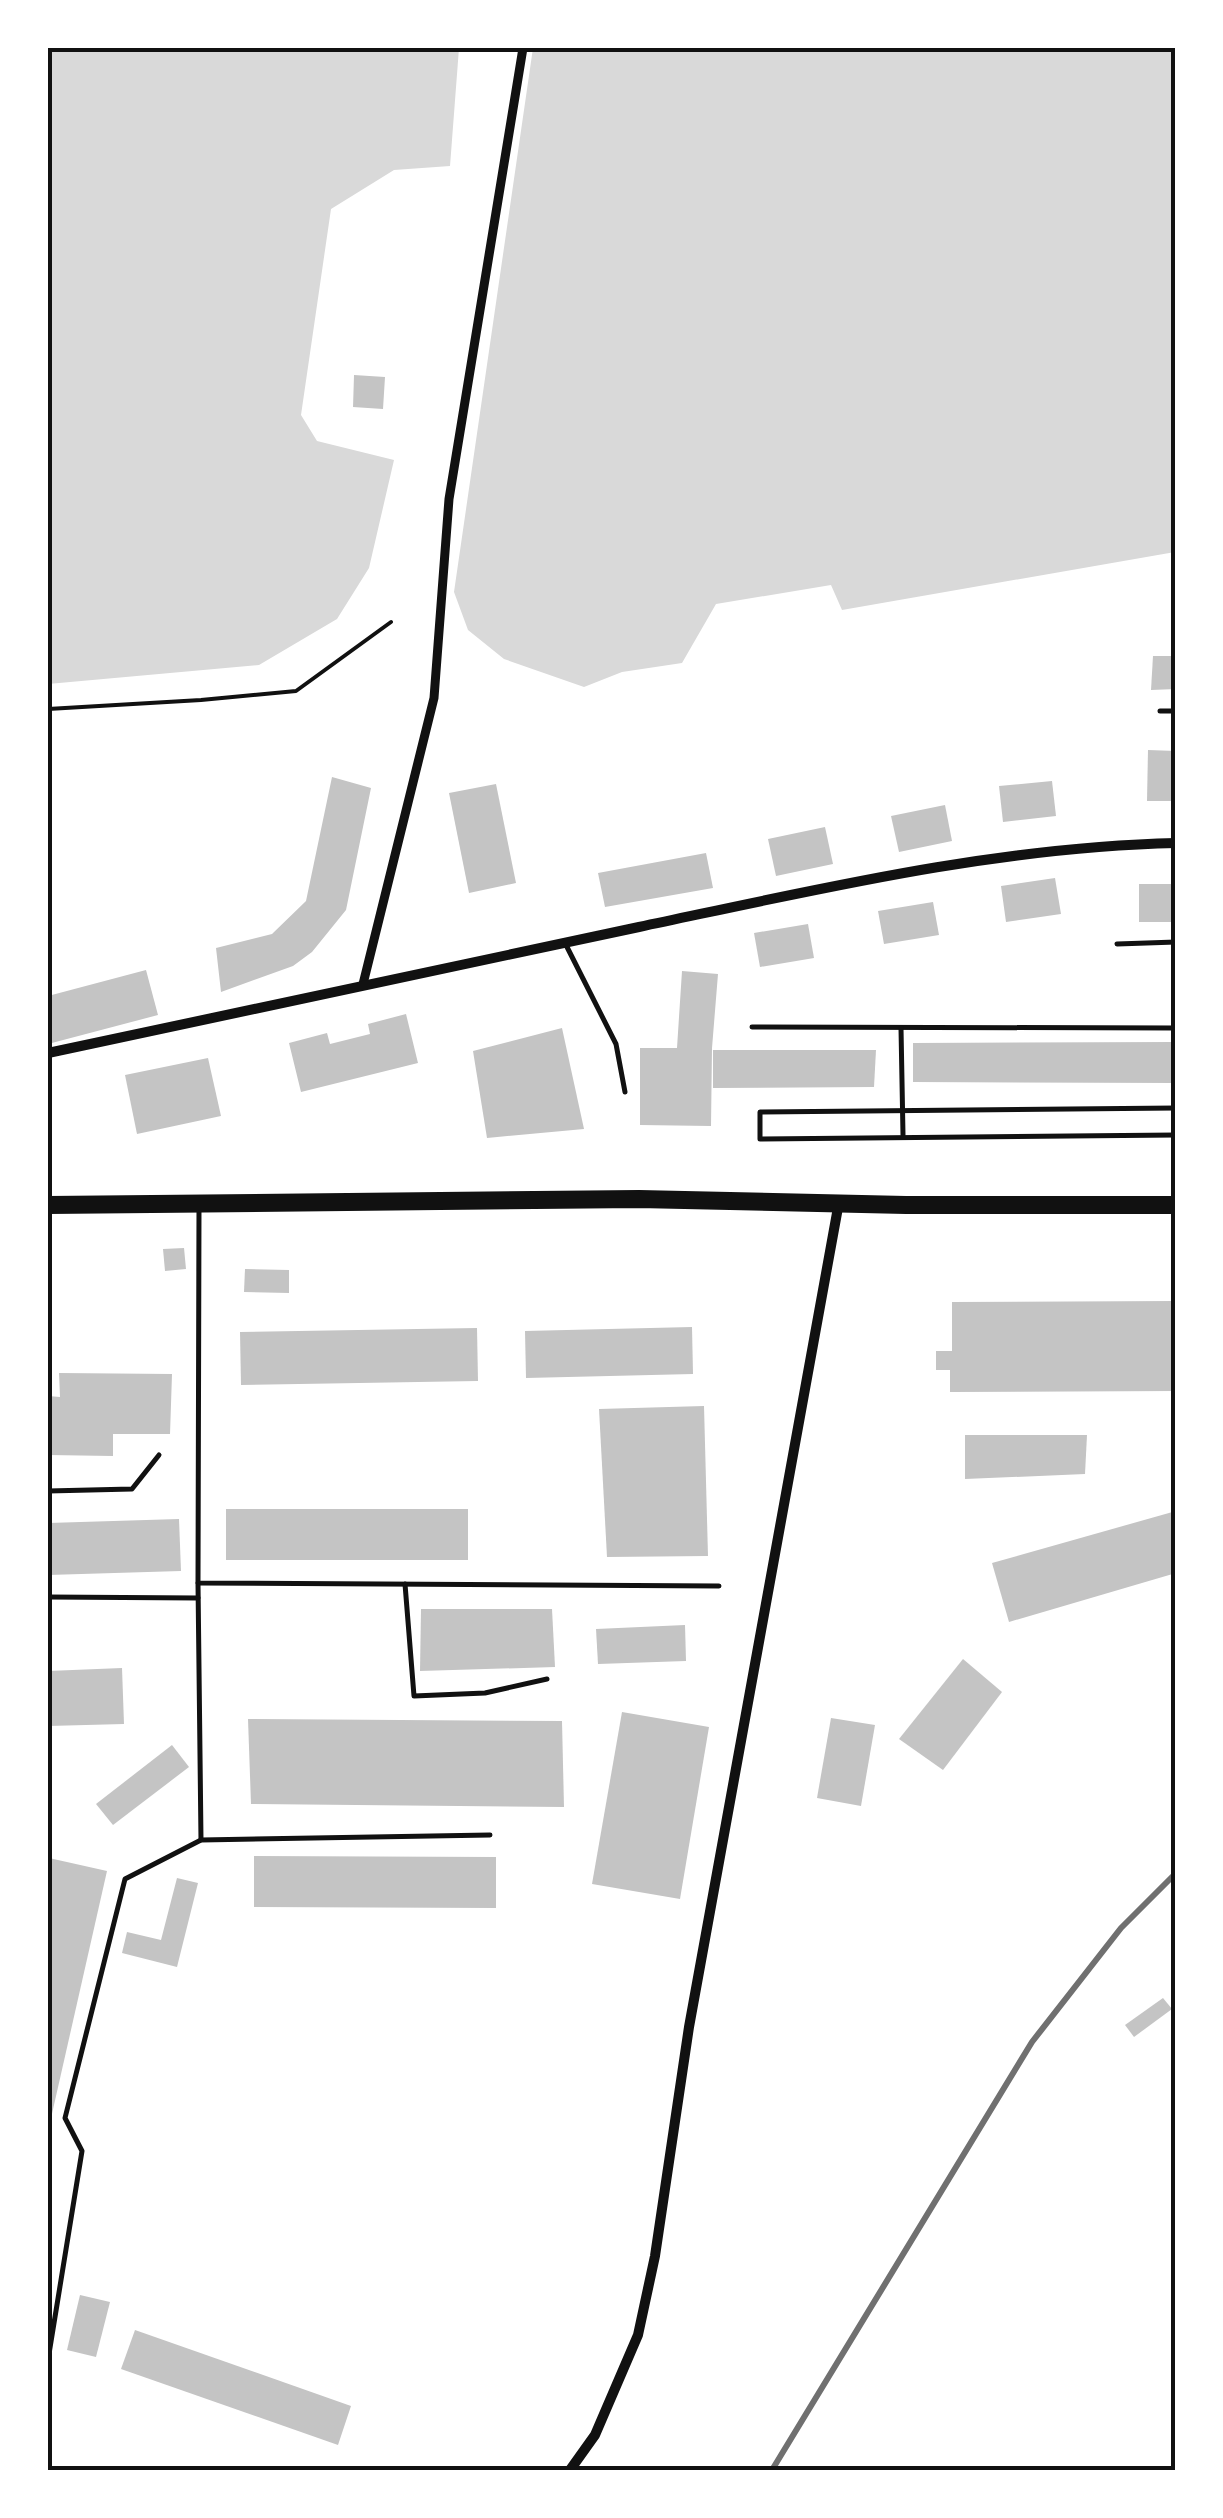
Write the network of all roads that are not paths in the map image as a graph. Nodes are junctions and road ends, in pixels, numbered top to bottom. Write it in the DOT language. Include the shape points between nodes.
graph roads {
  1 [pos="522,48"];
  2 [pos="1160,711"];
  3 [pos="1176,711"];
  4 [pos="1176,843"];
  5 [pos="1176,942"];
  6 [pos="564,943"];
  7 [pos="1117,944"];
  8 [pos="363,984"];
  9 [pos="752,1027"];
  10 [pos="901,1028"];
  11 [pos="1176,1028"];
  12 [pos="48,1053"];
  13 [pos="624,1092"];
  14 [pos="1176,1108"];
  15 [pos="902,1110"];
  16 [pos="903,1136"];
  17 [pos="1176,1136"];
  18 [pos="840,1202"];
  19 [pos="199,1204"];
  20 [pos="1176,1204"];
  21 [pos="48,1205"];
  22 [pos="159,1455"];
  23 [pos="48,1490"];
  24 [pos="198,1582"];
  25 [pos="405,1584"];
  26 [pos="719,1586"];
  27 [pos="48,1597"];
  28 [pos="198,1598"];
  29 [pos="547,1678"];
  30 [pos="490,1835"];
  31 [pos="201,1840"];
  32 [pos="48,2360"];
  33 [pos="570,2470"];
  1 -- 8 [label="street" via="449,499 434,698"];
  2 -- 3 [label="lane"];
  4 -- 6 [label="street" via="956,864"];
  5 -- 7 [label="lane"];
  6 -- 8 [label="street"];
  6 -- 13 [label="lane" via="616,1044"];
  8 -- 12 [label="street"];
  9 -- 10 [label="lane"];
  10 -- 11 [label="lane"];
  10 -- 15 [label="lane"];
  14 -- 15 [label="lane"];
  15 -- 16 [label="lane"];
  15 -- 16 [label="lane" via="760,1112 760,1139"];
  16 -- 17 [label="lane"];
  18 -- 19 [label="main road"];
  18 -- 20 [label="main road"];
  18 -- 33 [label="street" via="689,2026 655,2256 638,2335 595,2434"];
  19 -- 21 [label="main road"];
  19 -- 24 [label="lane"];
  22 -- 23 [label="lane" via="132,1489"];
  24 -- 25 [label="lane"];
  24 -- 28 [label="lane"];
  25 -- 26 [label="lane"];
  25 -- 29 [label="lane" via="414,1696 484,1693"];
  27 -- 28 [label="lane"];
  28 -- 31 [label="lane"];
  30 -- 31 [label="lane"];
  31 -- 32 [label="lane" via="125,1879 64,2118 82,2151"];
}
